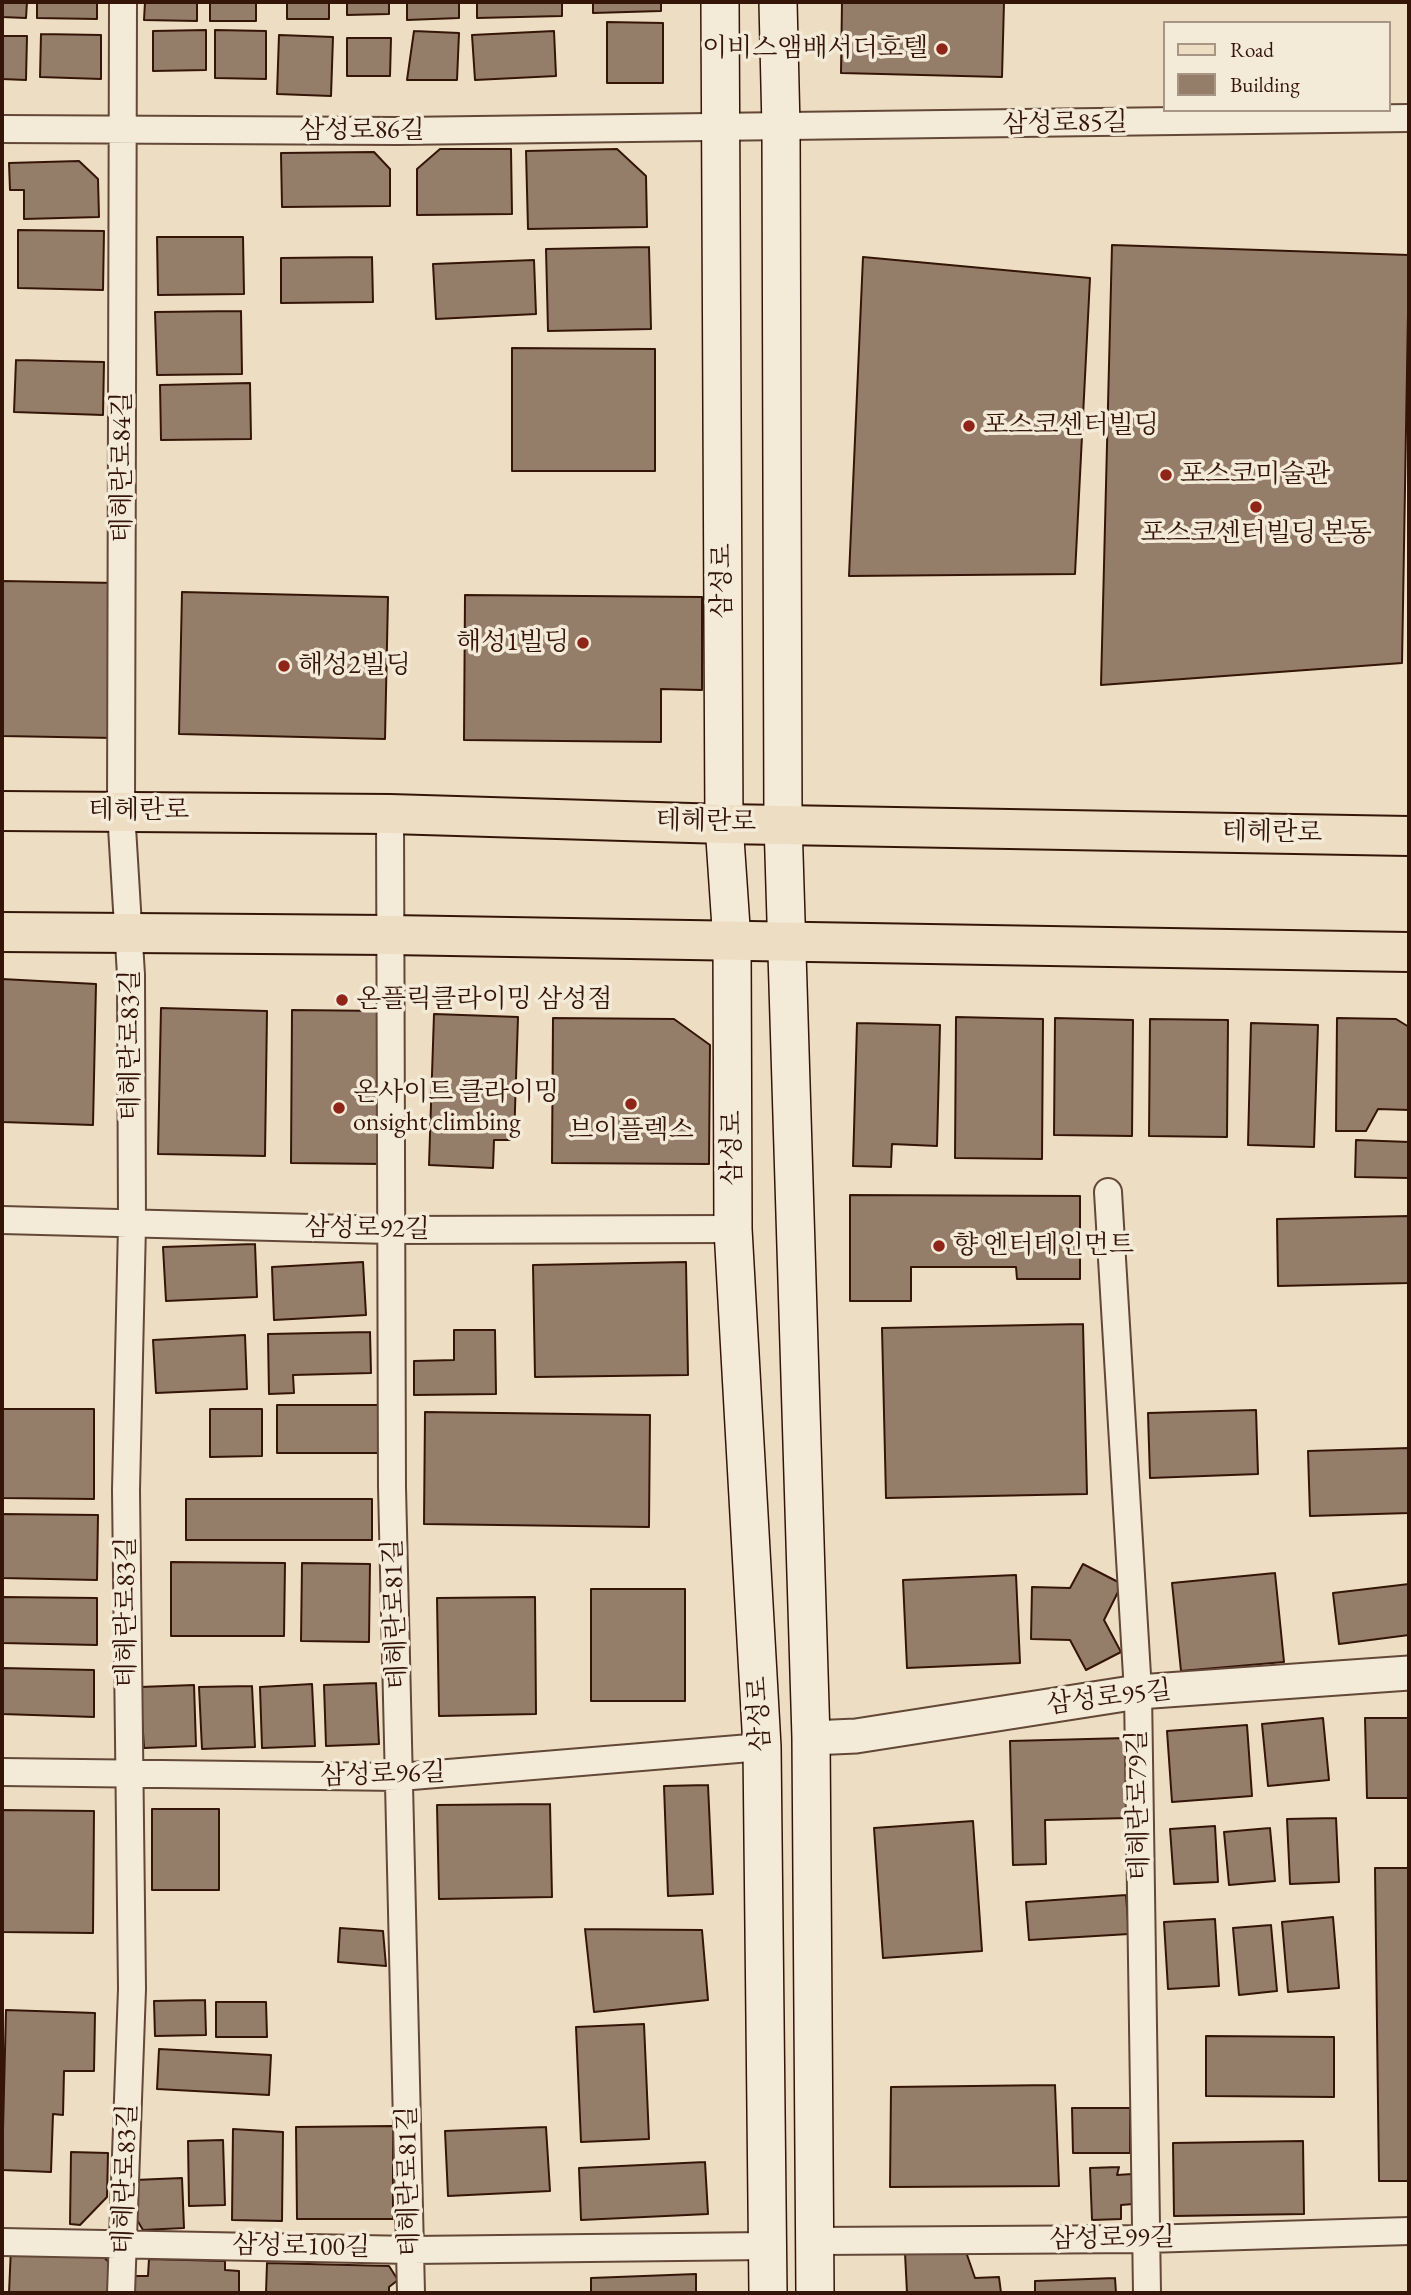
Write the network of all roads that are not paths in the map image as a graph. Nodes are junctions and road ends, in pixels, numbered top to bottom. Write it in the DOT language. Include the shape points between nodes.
graph roads {
  1 [pos="123,2"];
  2 [pos="720,2"];
  3 [pos="778,2"];
  4 [pos="1409,118"];
  5 [pos="721,128"];
  6 [pos="781,128"];
  7 [pos="2,129"];
  8 [pos="121,130"];
  9 [pos="2,811"];
  10 [pos="121,811"];
  11 [pos="390,814"];
  12 [pos="783,822"];
  13 [pos="724,824"];
  14 [pos="1409,836"];
  15 [pos="130,931"];
  16 [pos="2,932"];
  17 [pos="390,935"];
  18 [pos="789,941"];
  19 [pos="732,942"];
  20 [pos="1409,952"];
  21 [pos="1108,1192"];
  22 [pos="2,1220"];
  23 [pos="132,1225"];
  24 [pos="733,1229"];
  25 [pos="390,1230"];
  26 [pos="1409,1673"];
  27 [pos="1138,1692"];
  28 [pos="811,1738"];
  29 [pos="762,1747"];
  30 [pos="2,1772"];
  31 [pos="128,1776"];
  32 [pos="400,1777"];
  33 [pos="1409,2231"];
  34 [pos="1146,2239"];
  35 [pos="815,2241"];
  36 [pos="2,2242"];
  37 [pos="125,2243"];
  38 [pos="767,2246"];
  39 [pos="412,2250"];
  40 [pos="121,2293"];
  41 [pos="411,2293"];
  42 [pos="768,2293"];
  43 [pos="816,2293"];
  44 [pos="1147,2293"];
  1 -- 8 [label="street, 테헤란로84길"];
  2 -- 5 [label="main road, 삼성로"];
  3 -- 6 [label="main road, 삼성로"];
  4 -- 6 [label="street, 삼성로85길"];
  5 -- 6 [label="street, 삼성로85길"];
  5 -- 8 [label="street, 삼성로86길"];
  5 -- 13 [label="main road, 삼성로"];
  6 -- 12 [label="main road, 삼성로"];
  7 -- 8 [label="street, 삼성로86길"];
  8 -- 10 [label="street, 테헤란로84길"];
  9 -- 10 [label="main road, 테헤란로"];
  10 -- 11 [label="main road, 테헤란로"];
  10 -- 15 [label="street, 테헤란로84길"];
  11 -- 13 [label="main road, 테헤란로"];
  11 -- 17 [label="street, 테헤란로81길"];
  12 -- 13 [label="main road, 테헤란로"];
  12 -- 14 [label="main road, 테헤란로"];
  12 -- 18 [label="main road, 삼성로"];
  13 -- 19 [label="main road, 삼성로"];
  15 -- 16 [label="main road"];
  15 -- 17 [label="main road"];
  15 -- 23 [label="street, 테헤란로83길"];
  17 -- 19 [label="main road"];
  17 -- 25 [label="street, 테헤란로81길"];
  18 -- 19 [label="main road"];
  18 -- 20 [label="main road"];
  18 -- 28 [label="main road, 삼성로"];
  19 -- 24 [label="main road, 삼성로"];
  21 -- 27 [label="street, 테헤란로79길"];
  22 -- 23 [label="street, 삼성로92길"];
  23 -- 25 [label="street, 삼성로92길"];
  23 -- 31 [label="street, 테헤란로83길" via="126,1490"];
  24 -- 25 [label="street, 삼성로92길"];
  24 -- 29 [label="main road, 삼성로"];
  25 -- 32 [label="street, 테헤란로81길"];
  26 -- 27 [label="street, 삼성로95길"];
  27 -- 28 [label="street, 삼성로95길" via="856,1736"];
  27 -- 34 [label="street, 테헤란로79길"];
  28 -- 35 [label="main road, 삼성로"];
  29 -- 32 [label="street, 삼성로96길"];
  29 -- 38 [label="main road, 삼성로"];
  30 -- 31 [label="street, 삼성로96길"];
  31 -- 32 [label="street, 삼성로96길"];
  31 -- 37 [label="street, 테헤란로83길" via="132,1989"];
  32 -- 39 [label="street, 테헤란로81길"];
  33 -- 34 [label="street, 삼성로99길"];
  34 -- 35 [label="street, 삼성로99길"];
  34 -- 44 [label="street, 테헤란로79길"];
  35 -- 43 [label="main road, 삼성로"];
  36 -- 37 [label="street, 삼성로100길"];
  37 -- 39 [label="street, 삼성로100길"];
  37 -- 40 [label="street, 테헤란로83길"];
  38 -- 39 [label="street, 삼성로100길"];
  38 -- 42 [label="main road, 삼성로"];
  39 -- 41 [label="street, 테헤란로81길"];
}
